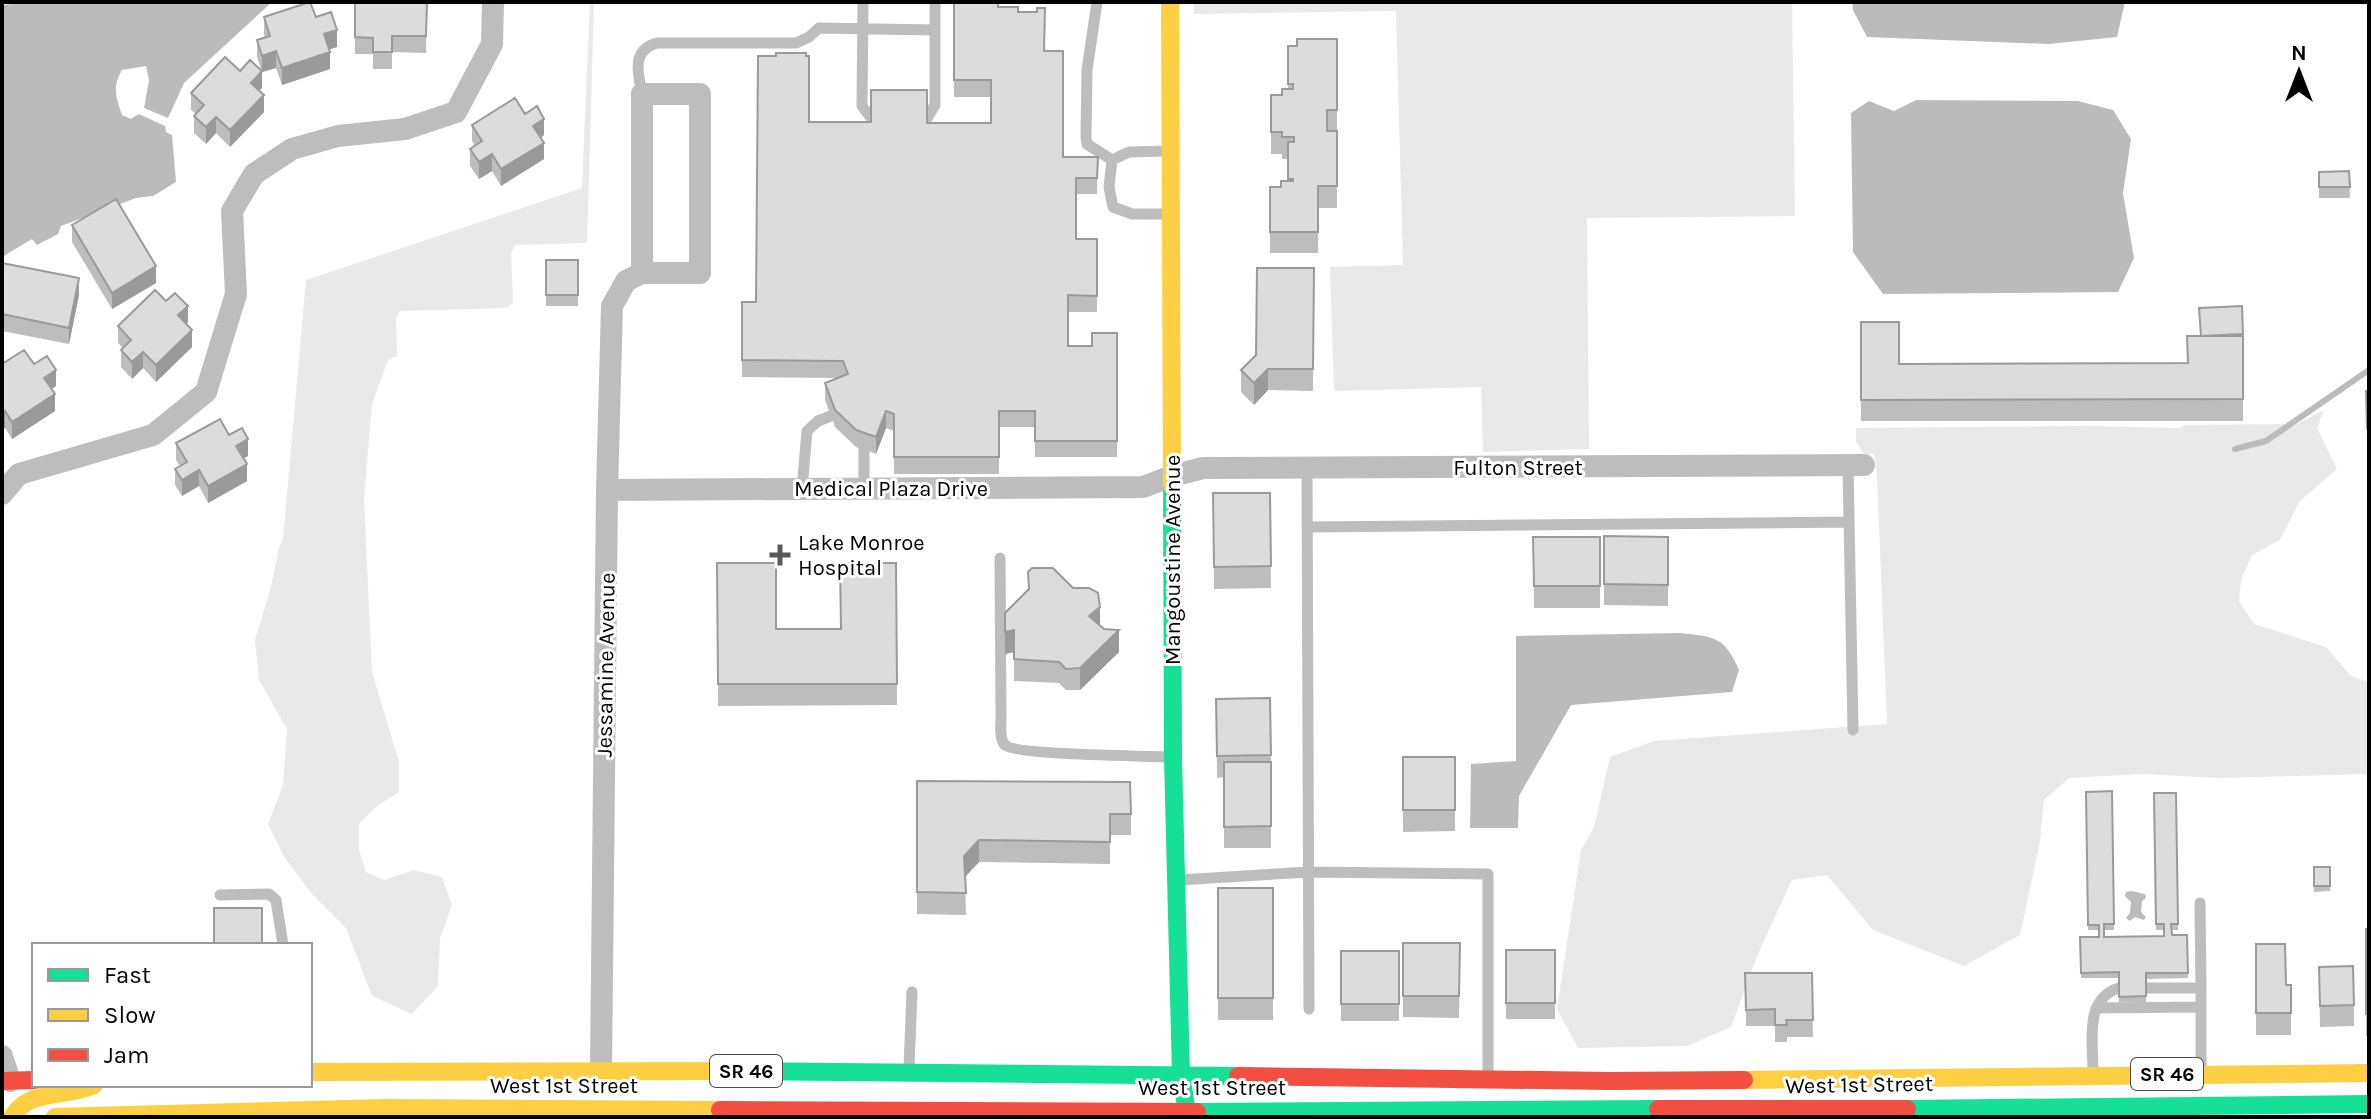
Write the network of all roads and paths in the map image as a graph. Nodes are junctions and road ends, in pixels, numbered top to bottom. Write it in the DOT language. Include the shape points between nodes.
graph roads {
  1 [pos="493,2"];
  2 [pos="863,2"];
  3 [pos="935,2"];
  4 [pos="1097,2"];
  5 [pos="1170,2"];
  6 [pos="863,30"];
  7 [pos="935,30"];
  8 [pos="642,94"];
  9 [pos="871,118"];
  10 [pos="927,118"];
  11 [pos="1170,151"];
  12 [pos="1112,160"];
  13 [pos="1170,214"];
  14 [pos="642,273"];
  15 [pos="831,416"];
  16 [pos="864,449"];
  17 [pos="1856,465"];
  18 [pos="1307,468"];
  19 [pos="1172,476"];
  20 [pos="802,489"];
  21 [pos="864,489"];
  22 [pos="607,490"];
  23 [pos="2,494"];
  24 [pos="1849,522"];
  25 [pos="1307,527"];
  26 [pos="1000,558"];
  27 [pos="1853,730"];
  28 [pos="1173,757"];
  29 [pos="1308,872"];
  30 [pos="1176,881"];
  31 [pos="220,895"];
  32 [pos="2200,903"];
  33 [pos="283,943"];
  34 [pos="2119,988"];
  35 [pos="2146,988"];
  36 [pos="2201,988"];
  37 [pos="912,992"];
  38 [pos="2201,1007"];
  39 [pos="2096,1008"];
  40 [pos="1309,1009"];
  41 [pos="2,1056"];
  42 [pos="601,1071"];
  43 [pos="700,1071"];
  44 [pos="909,1071"];
  45 [pos="312,1072"];
  46 [pos="2369,1073"];
  47 [pos="2201,1074"];
  48 [pos="1181,1075"];
  49 [pos="2094,1075"];
  50 [pos="1897,1077"];
  51 [pos="1488,1079"];
  52 [pos="32,1080"];
  53 [pos="6,1081"];
  54 [pos="90,1087"];
  55 [pos="2369,1104"];
  56 [pos="457,1109"];
  57 [pos="1991,1111"];
  58 [pos="308,1113"];
  59 [pos="602,1113"];
  60 [pos="1418,1113"];
  61 [pos="1808,1113"];
  62 [pos="896,1114"];
  63 [pos="1187,1115"];
  64 [pos="12,1117"];
  65 [pos="55,1117"];
  1 -- 23 [label="street" via="492,44 456,112 405,129 338,136 292,149 254,174 232,211 236,294 206,392 153,435 19,474"];
  2 -- 6 [label="lane"];
  3 -- 7 [label="lane"];
  4 -- 12 [label="lane" via="1087,70 1086,137 1087,144"];
  5 -- 11 [label="main road, Mangoustine Avenue"];
  6 -- 7 [label="lane"];
  6 -- 8 [label="lane" via="819,28 796,43 657,43 640,55"];
  6 -- 9 [label="lane" via="862,106"];
  7 -- 10 [label="lane" via="935,105"];
  8 -- 14 [label="street"];
  8 -- 14 [label="street" via="700,94 700,273"];
  11 -- 12 [label="lane" via="1129,152"];
  11 -- 13 [label="main road, Mangoustine Avenue"];
  12 -- 13 [label="lane" via="1113,207 1132,214"];
  13 -- 19 [label="main road, Mangoustine Avenue"];
  14 -- 22 [label="street, Jessamine Avenue" via="626,281 612,306"];
  15 -- 20 [label="lane" via="807,431"];
  16 -- 21 [label="lane"];
  17 -- 18 [label="street, Fulton Street"];
  17 -- 24 [label="lane"];
  18 -- 19 [label="street, Fulton Street" via="1203,468"];
  18 -- 25 [label="lane"];
  19 -- 21 [label="street, Medical Plaza Drive" via="1143,487"];
  19 -- 28 [label="main road, Mangoustine Avenue"];
  20 -- 21 [label="street, Medical Plaza Drive"];
  20 -- 22 [label="street, Medical Plaza Drive"];
  22 -- 42 [label="street, Jessamine Avenue"];
  24 -- 25 [label="lane"];
  24 -- 27 [label="lane"];
  25 -- 29 [label="lane"];
  26 -- 28 [label="lane" via="1005,745 1038,752"];
  28 -- 30 [label="main road, Mangoustine Avenue"];
  29 -- 30 [label="lane"];
  29 -- 40 [label="lane"];
  29 -- 51 [label="lane" via="1488,874"];
  30 -- 48 [label="main road, Mangoustine Avenue"];
  31 -- 33 [label="lane" via="269,894 280,913"];
  32 -- 36 [label="lane"];
  34 -- 39 [label="lane" via="2107,992"];
  35 -- 36 [label="lane"];
  36 -- 38 [label="lane"];
  37 -- 44 [label="lane"];
  38 -- 39 [label="lane"];
  38 -- 47 [label="lane"];
  39 -- 49 [label="lane"];
  41 -- 53 [label="street"];
  42 -- 43 [label="main road, West 1st Street / SR 46"];
  42 -- 45 [label="main road, West 1st Street / SR 46"];
  42 -- 56 [label="main road" via="564,1095 493,1097"];
  43 -- 44 [label="main road, West 1st Street / SR 46"];
  43 -- 59 [label="main road" via="663,1086 627,1090"];
  44 -- 48 [label="main road, West 1st Street / SR 46"];
  46 -- 47 [label="main road, West 1st Street / SR 46"];
  47 -- 49 [label="main road, West 1st Street / SR 46"];
  48 -- 51 [label="main road, West 1st Street / SR 46"];
  48 -- 63 [label="main road, Mangoustine Avenue"];
  49 -- 50 [label="main road, West 1st Street / SR 46"];
  50 -- 51 [label="main road, West 1st Street / SR 46"];
  50 -- 61 [label="main road" via="1877,1090 1839,1091"];
  52 -- 53 [label="main road"];
  54 -- 64 [label="main road" via="80,1093 35,1097 22,1103"];
  55 -- 57 [label="main road, West 1st Street / SR 46"];
  56 -- 58 [label="main road, West 1st Street / SR 46"];
  56 -- 59 [label="main road, West 1st Street / SR 46"];
  57 -- 61 [label="main road, West 1st Street / SR 46"];
  58 -- 65 [label="main road, West 1st Street / SR 46"];
  59 -- 62 [label="main road, West 1st Street / SR 46"];
  60 -- 61 [label="main road, West 1st Street / SR 46"];
  60 -- 63 [label="main road, West 1st Street / SR 46"];
  62 -- 63 [label="main road, West 1st Street / SR 46"];
}
